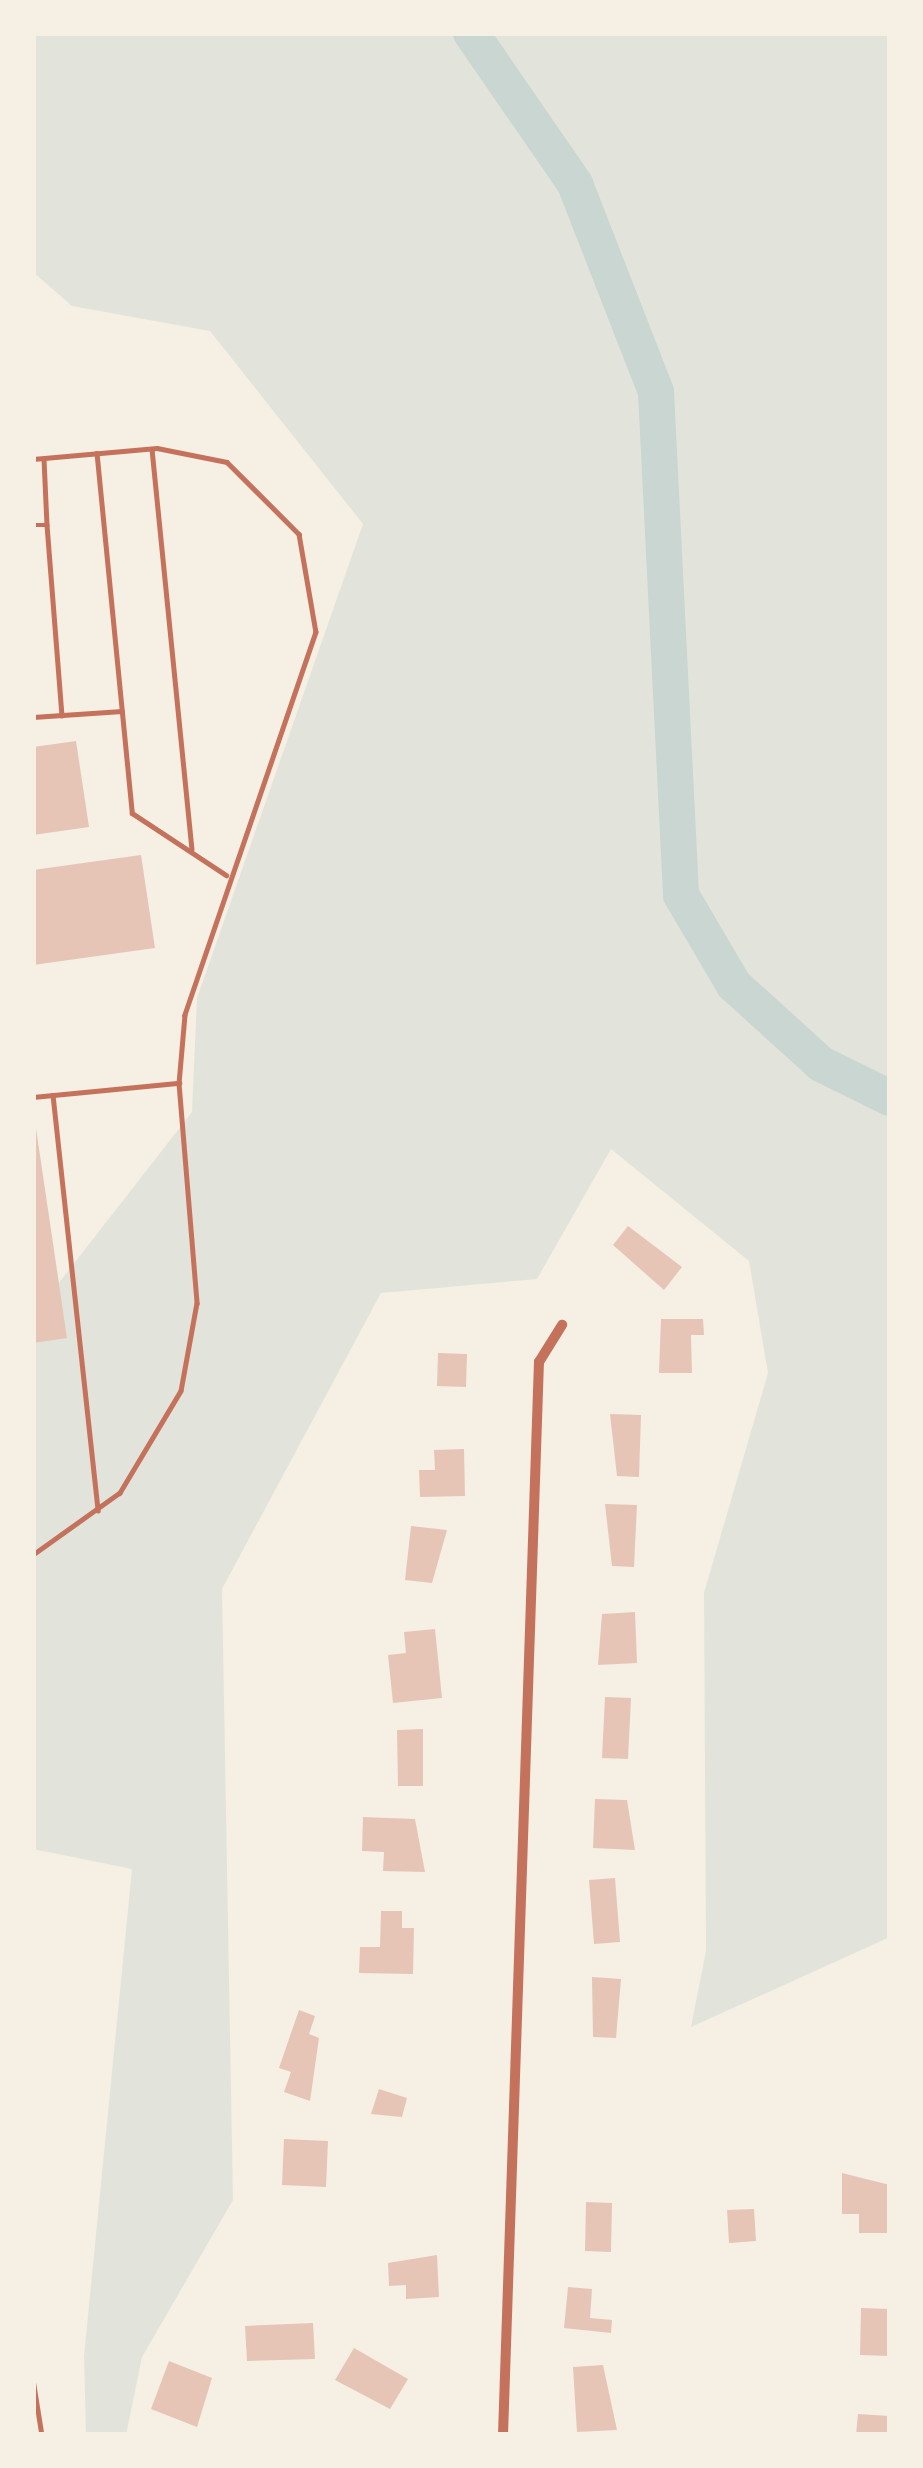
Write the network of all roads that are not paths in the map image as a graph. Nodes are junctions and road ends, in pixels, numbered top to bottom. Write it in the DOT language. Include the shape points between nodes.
graph roads {
  1 [pos="152,448"];
  2 [pos="97,453"];
  3 [pos="44,458"];
  4 [pos="33,459"];
  5 [pos="33,525"];
  6 [pos="47,525"];
  7 [pos="122,711"];
  8 [pos="62,715"];
  9 [pos="33,717"];
  10 [pos="192,849"];
  11 [pos="226,875"];
  12 [pos="179,1083"];
  13 [pos="53,1095"];
  14 [pos="33,1097"];
  15 [pos="562,1325"];
  16 [pos="98,1511"];
  17 [pos="33,1556"];
  18 [pos="33,2379"];
  19 [pos="42,2435"];
  20 [pos="503,2435"];
  1 -- 2 [label="lane"];
  1 -- 10 [label="lane"];
  1 -- 11 [label="lane" via="208,453 243,472 311,559 311,664"];
  2 -- 3 [label="lane"];
  2 -- 7 [label="lane"];
  3 -- 4 [label="lane"];
  3 -- 6 [label="lane"];
  5 -- 6 [label="lane"];
  6 -- 8 [label="lane"];
  7 -- 8 [label="lane"];
  7 -- 10 [label="lane" via="132,813"];
  8 -- 9 [label="lane"];
  10 -- 11 [label="lane"];
  11 -- 12 [label="lane" via="185,1015"];
  12 -- 13 [label="lane"];
  12 -- 16 [label="lane" via="193,1345 153,1449"];
  13 -- 14 [label="lane"];
  13 -- 16 [label="lane"];
  15 -- 20 [label="street" via="539,1362"];
  16 -- 17 [label="lane"];
  18 -- 19 [label="lane"];
}
